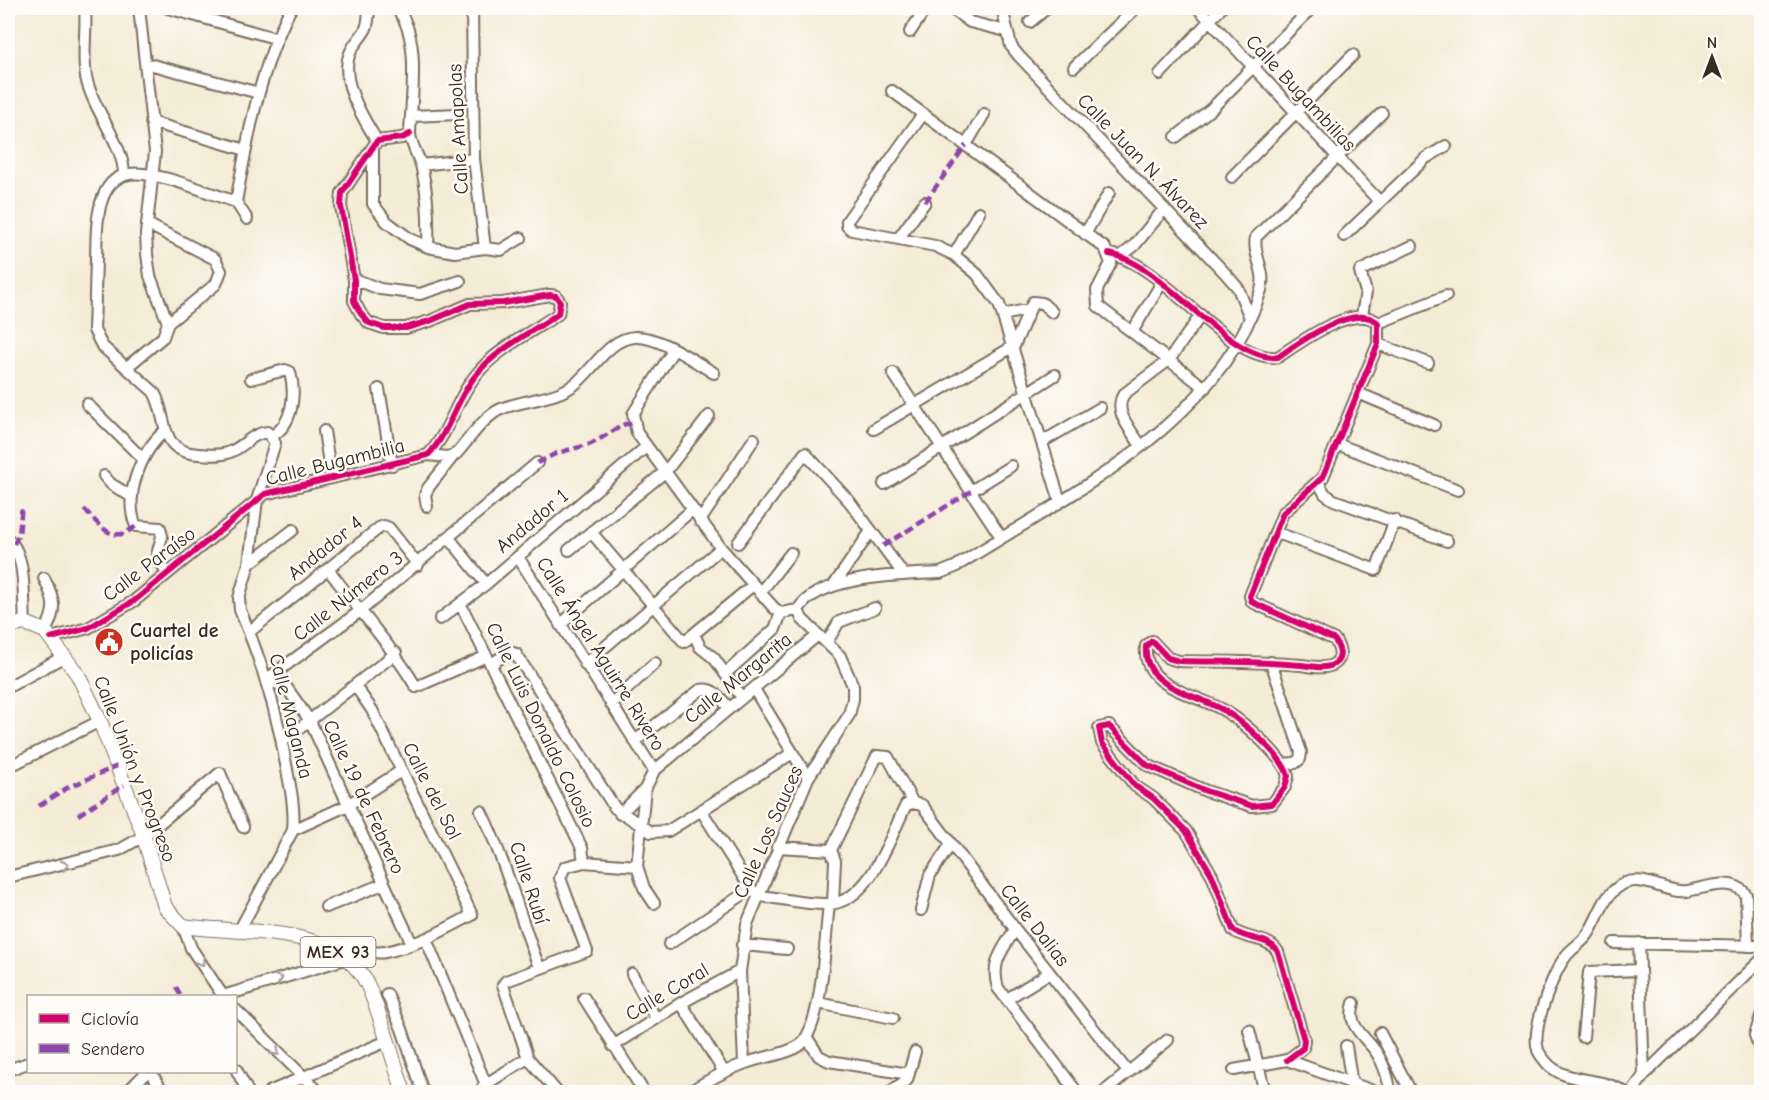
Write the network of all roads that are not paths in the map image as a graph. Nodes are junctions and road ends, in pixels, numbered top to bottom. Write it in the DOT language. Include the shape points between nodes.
graph roads {
  1 [pos="85,8"];
  2 [pos="139,8"];
  3 [pos="168,8"];
  4 [pos="291,8"];
  5 [pos="369,8"];
  6 [pos="396,8"];
  7 [pos="472,8"];
  8 [pos="926,8"];
  9 [pos="951,8"];
  10 [pos="1002,8"];
  11 [pos="1047,8"];
  12 [pos="1136,8"];
  13 [pos="1197,8"];
  14 [pos="1221,8"];
  15 [pos="1312,8"];
  16 [pos="1209,20"];
  17 [pos="1030,22"];
  18 [pos="1006,31"];
  19 [pos="910,32"];
  20 [pos="275,38"];
  21 [pos="1353,56"];
  22 [pos="145,63"];
  23 [pos="1252,66"];
  24 [pos="1074,67"];
  25 [pos="1160,74"];
  26 [pos="892,91"];
  27 [pos="259,93"];
  28 [pos="1294,112"];
  29 [pos="1382,113"];
  30 [pos="458,114"];
  31 [pos="923,114"];
  32 [pos="984,114"];
  33 [pos="412,116"];
  34 [pos="151,122"];
  35 [pos="410,134"];
  36 [pos="1176,138"];
  37 [pos="375,144"];
  38 [pos="966,145"];
  39 [pos="1446,146"];
  40 [pos="246,150"];
  41 [pos="1336,158"];
  42 [pos="474,159"];
  43 [pos="421,165"];
  44 [pos="124,176"];
  45 [pos="152,176"];
  46 [pos="1232,177"];
  47 [pos="1109,193"];
  48 [pos="1379,201"];
  49 [pos="236,202"];
  50 [pos="925,202"];
  51 [pos="1164,209"];
  52 [pos="979,212"];
  53 [pos="247,219"];
  54 [pos="147,225"];
  55 [pos="1085,234"];
  56 [pos="1344,236"];
  57 [pos="521,238"];
  58 [pos="898,239"];
  59 [pos="1412,246"];
  60 [pos="428,247"];
  61 [pos="485,248"];
  62 [pos="1109,254"];
  63 [pos="954,255"];
  64 [pos="1120,256"];
  65 [pos="354,279"];
  66 [pos="460,281"];
  67 [pos="1161,284"];
  68 [pos="1446,296"];
  69 [pos="1030,309"];
  70 [pos="1052,312"];
  71 [pos="1003,315"];
  72 [pos="1201,315"];
  73 [pos="1362,315"];
  74 [pos="1250,318"];
  75 [pos="168,323"];
  76 [pos="1378,323"];
  77 [pos="1131,332"];
  78 [pos="1236,342"];
  79 [pos="1378,344"];
  80 [pos="1014,346"];
  81 [pos="674,349"];
  82 [pos="1169,360"];
  83 [pos="1428,363"];
  84 [pos="127,367"];
  85 [pos="714,372"];
  86 [pos="893,372"];
  87 [pos="1055,375"];
  88 [pos="251,379"];
  89 [pos="1205,388"];
  90 [pos="379,389"];
  91 [pos="1028,393"];
  92 [pos="1358,393"];
  93 [pos="87,404"];
  94 [pos="914,405"];
  95 [pos="1100,408"];
  96 [pos="709,416"];
  97 [pos="1434,425"];
  98 [pos="874,429"];
  99 [pos="165,430"];
  100 [pos="324,431"];
  101 [pos="272,436"];
  102 [pos="754,439"];
  103 [pos="1042,442"];
  104 [pos="1337,444"];
  105 [pos="941,446"];
  106 [pos="1141,446"];
  107 [pos="646,447"];
  108 [pos="456,454"];
  109 [pos="428,455"];
  110 [pos="143,459"];
  111 [pos="537,463"];
  112 [pos="392,465"];
  113 [pos="1011,465"];
  114 [pos="666,471"];
  115 [pos="104,476"];
  116 [pos="331,477"];
  117 [pos="1318,483"];
  118 [pos="884,484"];
  119 [pos="1458,490"];
  120 [pos="971,491"];
  121 [pos="132,497"];
  122 [pos="257,500"];
  123 [pos="1060,501"];
  124 [pos="427,506"];
  125 [pos="692,510"];
  126 [pos="700,520"];
  127 [pos="1395,520"];
  128 [pos="293,530"];
  129 [pos="871,531"];
  130 [pos="1275,532"];
  131 [pos="592,533"];
  132 [pos="1002,537"];
  133 [pos="8,539"];
  134 [pos="450,539"];
  135 [pos="1447,541"];
  136 [pos="738,543"];
  137 [pos="721,548"];
  138 [pos="569,550"];
  139 [pos="791,553"];
  140 [pos="518,557"];
  141 [pos="249,564"];
  142 [pos="418,564"];
  143 [pos="624,569"];
  144 [pos="329,570"];
  145 [pos="167,574"];
  146 [pos="904,575"];
  147 [pos="44,578"];
  148 [pos="486,584"];
  149 [pos="834,585"];
  150 [pos="756,589"];
  151 [pos="460,605"];
  152 [pos="654,606"];
  153 [pos="875,608"];
  154 [pos="798,610"];
  155 [pos="360,612"];
  156 [pos="781,613"];
  157 [pos="440,619"];
  158 [pos="25,623"];
  159 [pos="560,625"];
  160 [pos="8,626"];
  161 [pos="249,632"];
  162 [pos="694,634"];
  163 [pos="48,635"];
  164 [pos="823,639"];
  165 [pos="396,653"];
  166 [pos="65,656"];
  167 [pos="489,660"];
  168 [pos="1271,662"];
  169 [pos="656,663"];
  170 [pos="585,664"];
  171 [pos="726,673"];
  172 [pos="267,679"];
  173 [pos="8,687"];
  174 [pos="356,687"];
  175 [pos="754,689"];
  176 [pos="742,698"];
  177 [pos="611,704"];
  178 [pos="729,708"];
  179 [pos="100,721"];
  180 [pos="310,721"];
  181 [pos="635,741"];
  182 [pos="282,742"];
  183 [pos="791,754"];
  184 [pos="1282,764"];
  185 [pos="8,767"];
  186 [pos="401,771"];
  187 [pos="654,771"];
  188 [pos="808,778"];
  189 [pos="645,789"];
  190 [pos="913,803"];
  191 [pos="346,806"];
  192 [pos="701,810"];
  193 [pos="481,811"];
  194 [pos="620,814"];
  195 [pos="642,826"];
  196 [pos="243,827"];
  197 [pos="293,830"];
  198 [pos="144,836"];
  199 [pos="951,844"];
  200 [pos="777,847"];
  201 [pos="831,850"];
  202 [pos="584,862"];
  203 [pos="637,866"];
  204 [pos="8,877"];
  205 [pos="383,884"];
  206 [pos="755,892"];
  207 [pos="654,903"];
  208 [pos="831,904"];
  209 [pos="326,907"];
  210 [pos="921,910"];
  211 [pos="183,926"];
  212 [pos="1015,929"];
  213 [pos="239,931"];
  214 [pos="426,939"];
  215 [pos="1614,943"];
  216 [pos="1640,943"];
  217 [pos="412,944"];
  218 [pos="669,944"];
  219 [pos="742,945"];
  220 [pos="1748,946"];
  221 [pos="1761,946"];
  222 [pos="787,949"];
  223 [pos="334,950"];
  224 [pos="348,958"];
  225 [pos="1761,959"];
  226 [pos="539,967"];
  227 [pos="740,970"];
  228 [pos="1640,970"];
  229 [pos="1049,973"];
  230 [pos="632,974"];
  231 [pos="387,994"];
  232 [pos="222,995"];
  233 [pos="226,995"];
  234 [pos="584,998"];
  235 [pos="1006,999"];
  236 [pos="681,1003"];
  237 [pos="818,1003"];
  238 [pos="1354,1003"];
  239 [pos="237,1011"];
  240 [pos="1761,1013"];
  241 [pos="893,1018"];
  242 [pos="656,1019"];
  243 [pos="1249,1030"];
  244 [pos="1380,1033"];
  245 [pos="1583,1037"];
  246 [pos="807,1038"];
  247 [pos="1168,1040"];
  248 [pos="387,1041"];
  249 [pos="613,1046"];
  250 [pos="1346,1046"];
  251 [pos="915,1052"];
  252 [pos="1761,1055"];
  253 [pos="528,1058"];
  254 [pos="1287,1060"];
  255 [pos="27,1063"];
  256 [pos="744,1063"];
  257 [pos="1258,1065"];
  258 [pos="8,1070"];
  259 [pos="1234,1070"];
  260 [pos="237,1071"];
  261 [pos="724,1072"];
  262 [pos="1128,1072"];
  263 [pos="147,1073"];
  264 [pos="150,1073"];
  265 [pos="909,1074"];
  266 [pos="1644,1076"];
  267 [pos="304,1078"];
  268 [pos="1352,1085"];
  269 [pos="485,1090"];
  270 [pos="1622,1090"];
  271 [pos="127,1092"];
  272 [pos="163,1092"];
  273 [pos="248,1092"];
  274 [pos="269,1092"];
  275 [pos="319,1092"];
  276 [pos="404,1092"];
  277 [pos="423,1092"];
  278 [pos="557,1092"];
  279 [pos="644,1092"];
  280 [pos="689,1092"];
  281 [pos="890,1092"];
  282 [pos="1077,1092"];
  283 [pos="1104,1092"];
  284 [pos="1265,1092"];
  285 [pos="1376,1092"];
  286 [pos="1390,1092"];
  287 [pos="1412,1092"];
  288 [pos="1632,1092"];
  1 -- 44 [label="street" via="86,75 103,122 124,162"];
  2 -- 22 [label="street"];
  3 -- 20 [label="street"];
  4 -- 20 [label="street"];
  5 -- 37 [label="street" via="366,33 352,48 346,72"];
  6 -- 33 [label="street" via="408,27 412,54"];
  7 -- 42 [label="street, Calle Amapolas"];
  8 -- 19 [label="street"];
  9 -- 18 [label="street" via="970,22"];
  10 -- 18 [label="street, Calle Juan N. Álvarez"];
  11 -- 17 [label="street"];
  12 -- 24 [label="street"];
  13 -- 16 [label="street, Calle Bugambilias"];
  14 -- 16 [label="street"];
  15 -- 23 [label="street"];
  16 -- 23 [label="street, Calle Bugambilias"];
  16 -- 25 [label="street"];
  18 -- 51 [label="street, Calle Juan N. Álvarez" via="1018,56"];
  20 -- 27 [label="street"];
  21 -- 28 [label="street"];
  22 -- 27 [label="street"];
  22 -- 34 [label="street"];
  23 -- 28 [label="street, Calle Bugambilias"];
  23 -- 36 [label="street" via="1211,109"];
  26 -- 31 [label="street"];
  27 -- 40 [label="street"];
  28 -- 41 [label="street, Calle Bugambilias"];
  28 -- 46 [label="street"];
  29 -- 41 [label="street"];
  30 -- 33 [label="street"];
  31 -- 38 [label="street"];
  31 -- 58 [label="street" via="847,221 847,226"];
  32 -- 38 [label="street"];
  33 -- 35 [label="street"];
  34 -- 40 [label="street"];
  34 -- 45 [label="street" via="155,152"];
  35 -- 37 [label="street"];
  35 -- 43 [label="street"];
  37 -- 60 [label="street" via="376,210 394,228"];
  37 -- 65 [label="street" via="342,193 342,219"];
  38 -- 55 [label="street"];
  39 -- 48 [label="street" via="1426,158"];
  40 -- 49 [label="street"];
  41 -- 48 [label="street, Calle Bugambilias"];
  41 -- 74 [label="street" via="1256,237 1262,287"];
  42 -- 43 [label="street"];
  42 -- 61 [label="street, Calle Amapolas"];
  43 -- 60 [label="street" via="429,204"];
  44 -- 45 [label="street"];
  44 -- 84 [label="street" via="106,190 97,214 94,330 102,346"];
  45 -- 49 [label="street"];
  45 -- 54 [label="street"];
  47 -- 55 [label="street"];
  48 -- 56 [label="street"];
  49 -- 53 [label="street"];
  50 -- 58 [label="street"];
  51 -- 64 [label="street" via="1134,246"];
  51 -- 74 [label="street, Calle Juan N. Álvarez" via="1238,288"];
  52 -- 63 [label="street"];
  54 -- 75 [label="street" via="150,276"];
  54 -- 75 [label="street" via="215,259 221,271 216,284"];
  55 -- 62 [label="street"];
  57 -- 61 [label="street" via="501,250"];
  58 -- 63 [label="street" via="935,246"];
  59 -- 73 [label="street" via="1360,271 1366,292"];
  60 -- 61 [label="street" via="455,252"];
  62 -- 64 [label="street"];
  62 -- 77 [label="street" via="1110,262 1096,296 1098,306"];
  63 -- 71 [label="street" via="977,274"];
  64 -- 67 [label="street"];
  65 -- 66 [label="street" via="380,289 420,294"];
  65 -- 109 [label="street, Calle Bugambilia" via="354,301 360,314 369,323 384,328 406,328 470,304 550,295 560,302 558,314 474,376 438,445"];
  67 -- 72 [label="street"];
  67 -- 77 [label="street"];
  68 -- 76 [label="street"];
  69 -- 70 [label="street" via="1036,301"];
  69 -- 71 [label="street"];
  69 -- 80 [label="street"];
  71 -- 80 [label="street"];
  72 -- 78 [label="street"];
  72 -- 82 [label="street"];
  73 -- 76 [label="street"];
  73 -- 78 [label="street" via="1329,325 1278,357 1257,354"];
  74 -- 78 [label="street"];
  75 -- 84 [label="street" via="163,337"];
  76 -- 79 [label="street"];
  77 -- 82 [label="street"];
  78 -- 89 [label="street"];
  79 -- 83 [label="street"];
  79 -- 92 [label="street"];
  80 -- 91 [label="street"];
  80 -- 94 [label="street"];
  81 -- 85 [label="street"];
  81 -- 107 [label="street" via="633,414 633,424"];
  81 -- 108 [label="street" via="640,337 615,344 574,385 499,410"];
  82 -- 89 [label="street"];
  82 -- 106 [label="street" via="1119,401 1119,410"];
  84 -- 99 [label="street" via="154,392"];
  86 -- 94 [label="street"];
  87 -- 91 [label="street"];
  88 -- 101 [label="street" via="290,372 291,414 282,430"];
  89 -- 106 [label="street" via="1167,427"];
  90 -- 112 [label="street"];
  91 -- 103 [label="street"];
  91 -- 105 [label="street"];
  92 -- 97 [label="street"];
  92 -- 104 [label="street"];
  93 -- 110 [label="street"];
  94 -- 98 [label="street"];
  94 -- 105 [label="street"];
  95 -- 103 [label="street"];
  96 -- 114 [label="street"];
  99 -- 101 [label="street" via="172,446 199,454 231,452 256,433 267,432"];
  99 -- 110 [label="street"];
  100 -- 116 [label="street"];
  101 -- 122 [label="street, Calle Maganda" via="273,453"];
  102 -- 126 [label="street"];
  103 -- 123 [label="street"];
  104 -- 117 [label="street"];
  104 -- 119 [label="street"];
  105 -- 118 [label="street"];
  105 -- 120 [label="street"];
  106 -- 123 [label="street"];
  107 -- 114 [label="street"];
  107 -- 140 [label="street, Andador 1"];
  108 -- 109 [label="street"];
  108 -- 124 [label="street" via="428,488"];
  109 -- 112 [label="street, Calle Bugambilia"];
  110 -- 121 [label="street"];
  111 -- 134 [label="street, Calle Número 3"];
  112 -- 116 [label="street, Calle Bugambilia"];
  113 -- 120 [label="street"];
  114 -- 125 [label="street"];
  114 -- 131 [label="street"];
  115 -- 121 [label="street"];
  116 -- 122 [label="street, Calle Bugambilia" via="279,489"];
  117 -- 127 [label="street" via="1334,500"];
  117 -- 130 [label="street" via="1287,507"];
  120 -- 132 [label="street"];
  121 -- 145 [label="street" via="136,526 160,528 157,555"];
  122 -- 141 [label="street, Calle Maganda"];
  122 -- 145 [label="street, Calle Paraíso"];
  123 -- 132 [label="street"];
  125 -- 126 [label="street"];
  125 -- 143 [label="street"];
  126 -- 137 [label="street"];
  127 -- 130 [label="street" via="1377,570"];
  127 -- 135 [label="street"];
  128 -- 141 [label="street"];
  129 -- 136 [label="street" via="805,453"];
  129 -- 146 [label="street"];
  129 -- 149 [label="street"];
  130 -- 168 [label="street" via="1250,596 1252,602 1335,640 1340,650 1334,664 1321,667"];
  131 -- 138 [label="street"];
  131 -- 143 [label="street"];
  132 -- 146 [label="street" via="948,571"];
  133 -- 158 [label="street" via="20,561"];
  134 -- 142 [label="street, Calle Número 3"];
  134 -- 148 [label="street"];
  137 -- 150 [label="street"];
  137 -- 152 [label="street"];
  139 -- 150 [label="street"];
  140 -- 148 [label="street, Andador 1"];
  140 -- 159 [label="street, Calle Ángel Aguirre Rivero"];
  141 -- 161 [label="street, Calle Maganda" via="239,598"];
  142 -- 144 [label="street, Andador 4" via="384,526"];
  142 -- 155 [label="street, Calle Número 3"];
  143 -- 152 [label="street"];
  143 -- 159 [label="street"];
  144 -- 155 [label="street"];
  144 -- 161 [label="street, Andador 4"];
  145 -- 163 [label="street, Calle Paraíso" via="134,601 88,628"];
  146 -- 149 [label="street"];
  147 -- 163 [label="street" via="55,599"];
  148 -- 151 [label="street, Andador 1"];
  149 -- 154 [label="street" via="802,603"];
  150 -- 156 [label="street"];
  150 -- 162 [label="street"];
  151 -- 157 [label="street, Andador 1"];
  151 -- 167 [label="street, Calle Luis Donaldo Colosio"];
  152 -- 162 [label="street" via="684,642"];
  152 -- 170 [label="street"];
  153 -- 164 [label="street, Calle Margarita" via="839,622"];
  154 -- 156 [label="street"];
  154 -- 164 [label="street, Calle Los Sauces"];
  155 -- 165 [label="street"];
  155 -- 172 [label="street, Calle Número 3"];
  156 -- 171 [label="street" via="775,629"];
  158 -- 160 [label="main road"];
  158 -- 163 [label="main road, Calle Unión y Progreso"];
  159 -- 170 [label="street, Calle Ángel Aguirre Rivero"];
  161 -- 172 [label="street, Calle Maganda"];
  162 -- 171 [label="street" via="700,647"];
  163 -- 166 [label="main road, Calle Unión y Progreso"];
  164 -- 175 [label="street, Calle Margarita"];
  164 -- 188 [label="street, Calle Los Sauces" via="840,656 853,686 853,699 849,716"];
  165 -- 167 [label="street" via="416,687"];
  165 -- 174 [label="street"];
  166 -- 173 [label="street"];
  166 -- 179 [label="main road, Calle Unión y Progreso"];
  167 -- 194 [label="street" via="510,652 516,654"];
  167 -- 202 [label="street, Calle Luis Donaldo Colosio" via="582,848"];
  168 -- 184 [label="street" via="1301,752 1295,764"];
  168 -- 184 [label="street" via="1179,661 1168,658 1152,641 1146,646 1147,661 1161,680 1225,711"];
  169 -- 177 [label="street"];
  170 -- 177 [label="street, Calle Ángel Aguirre Rivero"];
  171 -- 176 [label="street"];
  172 -- 180 [label="street, Calle 19 de Febrero" via="287,688"];
  172 -- 182 [label="street, Calle Maganda"];
  174 -- 180 [label="street"];
  174 -- 186 [label="street, Calle del Sol" via="372,710"];
  175 -- 176 [label="street, Calle Margarita"];
  175 -- 183 [label="street"];
  176 -- 178 [label="street, Calle Margarita"];
  177 -- 181 [label="street, Calle Ángel Aguirre Rivero"];
  178 -- 181 [label="street" via="707,688 700,690"];
  178 -- 187 [label="street, Calle Margarita"];
  179 -- 185 [label="street"];
  179 -- 198 [label="main road, Calle Unión y Progreso"];
  180 -- 182 [label="street"];
  180 -- 191 [label="street, Calle 19 de Febrero"];
  181 -- 187 [label="street, Calle Ángel Aguirre Rivero"];
  182 -- 197 [label="street, Calle Maganda" via="295,815"];
  183 -- 188 [label="street"];
  183 -- 192 [label="street"];
  184 -- 254 [label="street" via="1288,776 1285,787 1272,804 1252,806 1147,765 1114,728 1099,728 1102,743 1135,786 1186,831 1212,875 1233,930 1273,945 1304,1040 1303,1048"];
  186 -- 191 [label="street"];
  186 -- 214 [label="street, Calle del Sol" via="472,915"];
  187 -- 189 [label="street"];
  188 -- 200 [label="street, Calle Los Sauces"];
  189 -- 194 [label="street"];
  189 -- 195 [label="street"];
  190 -- 199 [label="street, Calle Dalias" via="922,805"];
  190 -- 201 [label="street" via="888,757 877,756"];
  190 -- 208 [label="street" via="906,805 868,883 844,901"];
  191 -- 197 [label="street"];
  191 -- 205 [label="street, Calle 19 de Febrero"];
  192 -- 195 [label="street" via="668,831 651,832"];
  192 -- 206 [label="street"];
  193 -- 226 [label="street, Calle Rubí" via="498,844"];
  194 -- 195 [label="street"];
  195 -- 203 [label="street"];
  196 -- 198 [label="street" via="220,773"];
  197 -- 213 [label="street, Calle Maganda"];
  204 -- 198 [label="street, one-way" via="119,850"];
  198 -- 211 [label="main road, Calle Unión y Progreso" via="165,907"];
  199 -- 210 [label="street" via="930,875"];
  199 -- 212 [label="street, Calle Dalias"];
  200 -- 201 [label="street"];
  200 -- 206 [label="street, Calle Los Sauces"];
  201 -- 208 [label="street" via="835,861"];
  202 -- 203 [label="street"];
  202 -- 226 [label="street" via="565,867 560,878 587,951"];
  203 -- 207 [label="street"];
  205 -- 209 [label="street"];
  205 -- 217 [label="street, Calle 19 de Febrero"];
  206 -- 208 [label="street"];
  206 -- 218 [label="street"];
  206 -- 219 [label="street, Calle Los Sauces"];
  208 -- 237 [label="street"];
  211 -- 213 [label="main road, MEX 93"];
  211 -- 232 [label="street, one-way" via="191,948"];
  212 -- 229 [label="street, Calle Dalias"];
  212 -- 235 [label="street" via="996,962 994,974"];
  213 -- 223 [label="main road, MEX 93" via="320,942"];
  214 -- 217 [label="street"];
  214 -- 269 [label="street"];
  215 -- 216 [label="street"];
  216 -- 220 [label="street"];
  216 -- 228 [label="street"];
  217 -- 223 [label="street" via="383,952"];
  219 -- 222 [label="street"];
  219 -- 227 [label="street, Calle Los Sauces"];
  220 -- 221 [label="street"];
  220 -- 270 [label="street" via="1746,895 1734,886 1724,884 1683,892 1637,882 1625,883 1608,896 1588,933 1555,972 1537,1035 1538,1050 1560,1073"];
  223 -- 224 [label="main road, MEX 93"];
  233 -- 224 [label="street, one-way"];
  224 -- 248 [label="main road, MEX 93" via="368,986"];
  225 -- 266 [label="street"];
  226 -- 253 [label="street" via="503,985"];
  227 -- 236 [label="street, Calle Coral"];
  227 -- 256 [label="street, Calle Los Sauces"];
  228 -- 245 [label="street" via="1589,972"];
  228 -- 266 [label="street"];
  229 -- 235 [label="street"];
  229 -- 262 [label="street, Calle Dalias"];
  230 -- 242 [label="street"];
  231 -- 277 [label="street"];
  234 -- 249 [label="street"];
  235 -- 282 [label="street"];
  236 -- 242 [label="street, Calle Coral"];
  236 -- 261 [label="street"];
  237 -- 241 [label="street"];
  237 -- 246 [label="street"];
  238 -- 286 [label="street" via="1351,1012 1357,1032 1377,1055"];
  239 -- 267 [label="street, one-way"];
  240 -- 252 [label="street" via="1755,1035"];
  242 -- 249 [label="street, Calle Coral"];
  243 -- 257 [label="street"];
  244 -- 287 [label="street"];
  246 -- 256 [label="street" via="797,1047"];
  246 -- 265 [label="street" via="819,1056 829,1061"];
  247 -- 262 [label="street"];
  248 -- 267 [label="street"];
  248 -- 276 [label="main road, MEX 93"];
  249 -- 279 [label="street"];
  250 -- 268 [label="street"];
  251 -- 265 [label="street"];
  253 -- 269 [label="street"];
  253 -- 278 [label="street"];
  254 -- 257 [label="street"];
  254 -- 268 [label="street"];
  255 -- 258 [label="street"];
  256 -- 261 [label="street"];
  257 -- 259 [label="street"];
  257 -- 284 [label="street"];
  260 -- 273 [label="street"];
  261 -- 280 [label="street"];
  262 -- 283 [label="street"];
  263 -- 271 [label="street"];
  264 -- 272 [label="street"];
  265 -- 281 [label="street" via="899,1088"];
  266 -- 288 [label="street"];
  267 -- 274 [label="street"];
  267 -- 275 [label="street"];
  268 -- 285 [label="street"];
}
